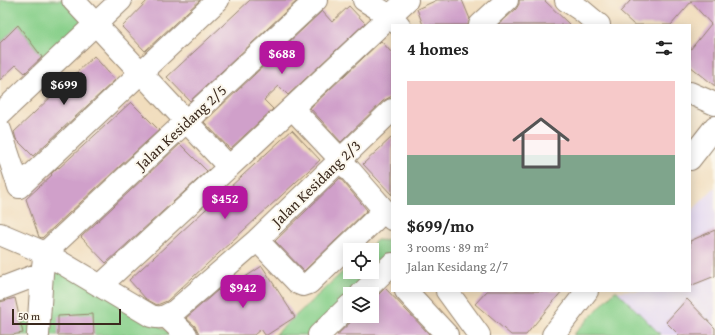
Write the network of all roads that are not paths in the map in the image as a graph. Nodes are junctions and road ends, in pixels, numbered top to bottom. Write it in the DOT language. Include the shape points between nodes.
graph roads {
  1 [pos="73,0"];
  2 [pos="121,0"];
  3 [pos="218,0"];
  4 [pos="316,0"];
  5 [pos="364,0"];
  6 [pos="406,0"];
  7 [pos="508,0"];
  8 [pos="579,3"];
  9 [pos="395,20"];
  10 [pos="486,23"];
  11 [pos="96,24"];
  12 [pos="598,24"];
  13 [pos="141,72"];
  14 [pos="691,93"];
  15 [pos="715,104"];
  16 [pos="292,108"];
  17 [pos="391,111"];
  18 [pos="0,114"];
  19 [pos="187,122"];
  20 [pos="715,127"];
  21 [pos="0,130"];
  22 [pos="691,158"];
  23 [pos="340,160"];
  24 [pos="229,167"];
  25 [pos="388,215"];
  26 [pos="0,234"];
  27 [pos="257,240"];
  28 [pos="43,263"];
  29 [pos="390,270"];
  30 [pos="100,286"];
  31 [pos="369,287"];
  32 [pos="0,289"];
  33 [pos="407,292"];
  34 [pos="586,292"];
  35 [pos="456,295"];
  36 [pos="343,312"];
  37 [pos="166,316"];
  38 [pos="38,335"];
  39 [pos="186,335"];
  40 [pos="319,335"];
  41 [pos="447,335"];
  42 [pos="479,335"];
  43 [pos="553,335"];
  1 -- 11 [label="street"];
  2 -- 11 [label="street"];
  3 -- 13 [label="street"];
  4 -- 19 [label="street, Jalan Kesidang 2/5"];
  5 -- 9 [label="street"];
  6 -- 9 [label="street"];
  7 -- 10 [label="street"];
  8 -- 12 [label="street"];
  9 -- 16 [label="street"];
  11 -- 13 [label="street"];
  11 -- 18 [label="street"];
  13 -- 19 [label="street"];
  13 -- 21 [label="street" via="19,187"];
  14 -- 15 [label="street"];
  16 -- 23 [label="street"];
  16 -- 24 [label="street"];
  17 -- 23 [label="street, Jalan Kesidang 2/3"];
  19 -- 24 [label="street"];
  19 -- 28 [label="street, Jalan Kesidang 2/5"];
  20 -- 22 [label="street"];
  23 -- 25 [label="street"];
  23 -- 27 [label="street, Jalan Kesidang 2/3"];
  24 -- 30 [label="street"];
  25 -- 27 [label="street" via="309,283 303,285 298,283"];
  26 -- 28 [label="street"];
  27 -- 37 [label="street, Jalan Kesidang 2/3"];
  28 -- 30 [label="street"];
  28 -- 32 [label="street"];
  28 -- 38 [label="street"];
  29 -- 31 [label="street"];
  30 -- 37 [label="street" via="151,316"];
  33 -- 41 [label="street"];
  34 -- 43 [label="street"];
  35 -- 42 [label="street"];
  36 -- 40 [label="street"];
  37 -- 39 [label="street"];
}
